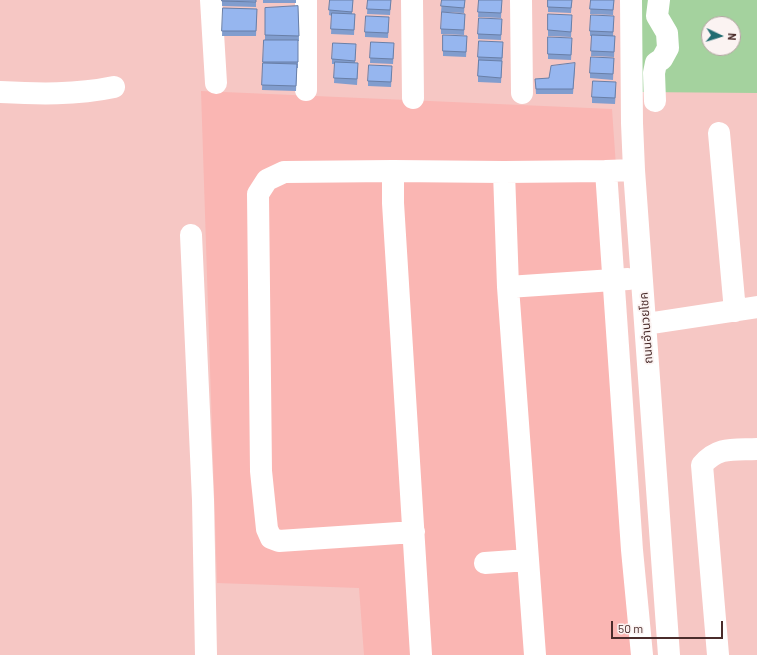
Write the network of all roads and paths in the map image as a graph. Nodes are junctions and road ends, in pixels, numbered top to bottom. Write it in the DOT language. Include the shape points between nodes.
graph roads {
  1 [pos="211,0"];
  2 [pos="306,0"];
  3 [pos="412,0"];
  4 [pos="521,0"];
  5 [pos="630,0"];
  6 [pos="659,0"];
  7 [pos="216,83"];
  8 [pos="114,87"];
  9 [pos="306,90"];
  10 [pos="0,92"];
  11 [pos="522,93"];
  12 [pos="412,98"];
  13 [pos="655,101"];
  14 [pos="719,133"];
  15 [pos="634,170"];
  16 [pos="393,171"];
  17 [pos="606,171"];
  18 [pos="504,172"];
  19 [pos="191,235"];
  20 [pos="643,279"];
  21 [pos="614,280"];
  22 [pos="508,287"];
  23 [pos="757,307"];
  24 [pos="735,311"];
  25 [pos="646,324"];
  26 [pos="757,448"];
  27 [pos="414,532"];
  28 [pos="528,560"];
  29 [pos="485,563"];
  30 [pos="206,655"];
  31 [pos="421,655"];
  32 [pos="535,655"];
  33 [pos="642,655"];
  34 [pos="669,655"];
  35 [pos="718,655"];
  1 -- 7 [label="street"];
  2 -- 9 [label="street"];
  3 -- 12 [label="street"];
  4 -- 11 [label="street"];
  5 -- 15 [label="street, ถนนอำนวยโชค"];
  6 -- 13 [label="street" via="657,16 667,33 668,48 662,59 656,63"];
  8 -- 10 [label="street" via="44,94"];
  14 -- 24 [label="street"];
  15 -- 17 [label="street"];
  15 -- 20 [label="street, ถนนอำนวยโชค"];
  16 -- 18 [label="street"];
  16 -- 27 [label="street"];
  16 -- 27 [label="street" via="284,172 267,180 258,194 261,471 267,529 271,538 279,541"];
  17 -- 18 [label="street"];
  17 -- 21 [label="street"];
  18 -- 22 [label="street"];
  19 -- 30 [label="street" via="204,500"];
  20 -- 21 [label="street"];
  20 -- 25 [label="street, ถนนอำนวยโชค"];
  21 -- 22 [label="street"];
  21 -- 33 [label="street" via="632,550"];
  22 -- 28 [label="street"];
  23 -- 24 [label="street"];
  24 -- 25 [label="street"];
  25 -- 34 [label="street, ถนนอำนวยโชค"];
  26 -- 35 [label="street" via="718,452 702,465"];
  27 -- 31 [label="street"];
  28 -- 29 [label="street"];
  28 -- 32 [label="street"];
}
